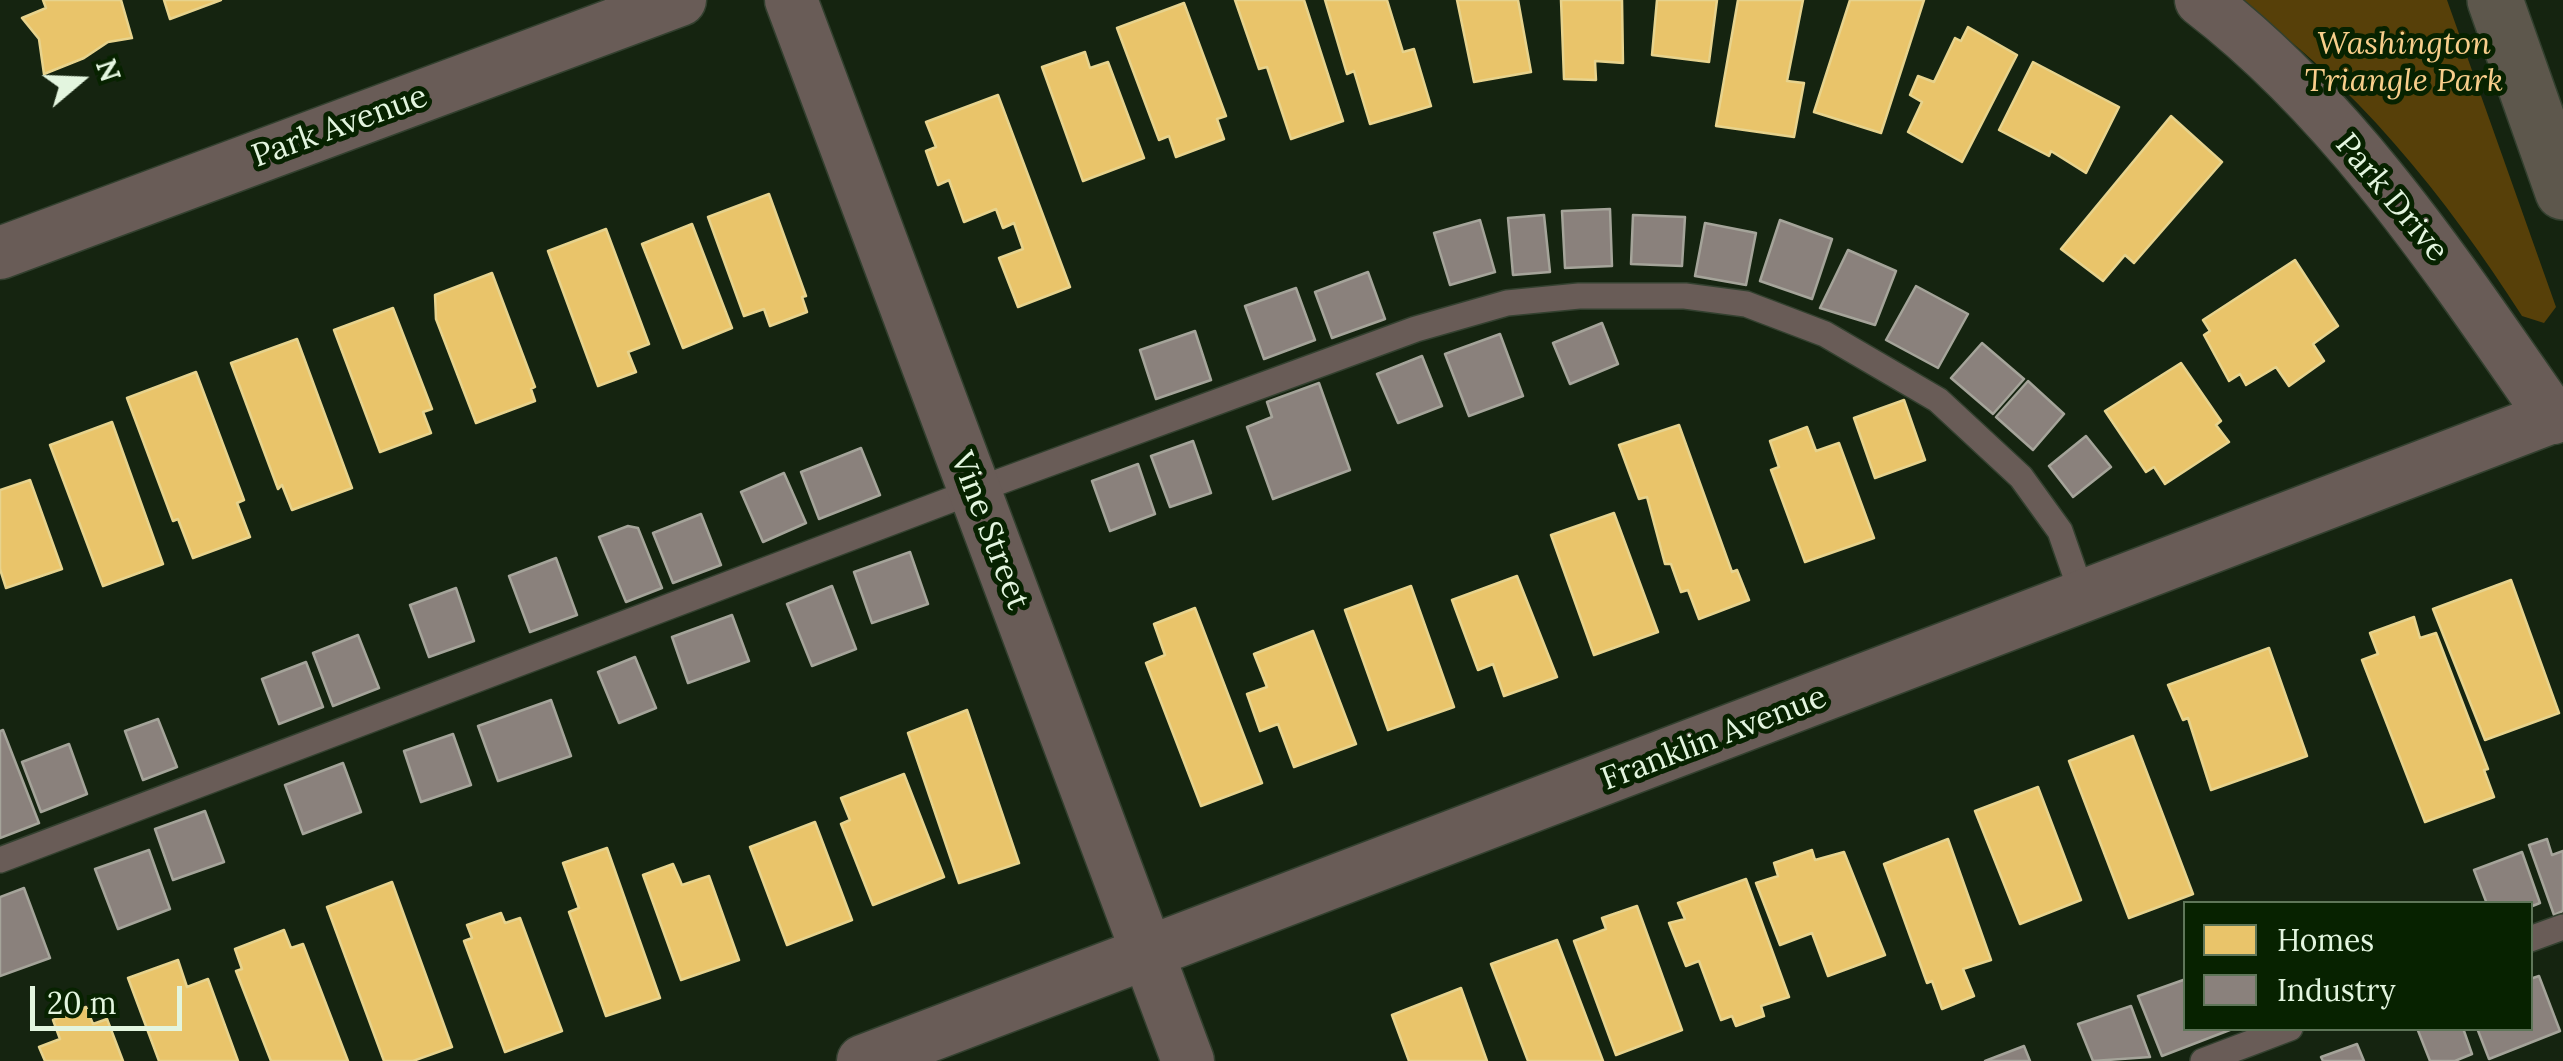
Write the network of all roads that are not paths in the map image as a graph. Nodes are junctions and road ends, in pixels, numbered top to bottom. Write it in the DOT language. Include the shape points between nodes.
graph roads {
  1 [pos="680,0"];
  2 [pos="791,0"];
  3 [pos="2201,0"];
  4 [pos="2495,0"];
  5 [pos="2563,192"];
  6 [pos="0,254"];
  7 [pos="2558,415"];
  8 [pos="974,491"];
  9 [pos="2084,598"];
  10 [pos="0,860"];
  11 [pos="2563,926"];
  12 [pos="2533,938"];
  13 [pos="1148,955"];
  14 [pos="2282,1031"];
  15 [pos="862,1061"];
  16 [pos="1188,1061"];
  17 [pos="2203,1061"];
  1 -- 6 [label="street, Park Avenue"];
  2 -- 8 [label="street, Vine Street"];
  3 -- 7 [label="street, Park Drive" via="2306,97 2386,188"];
  4 -- 5 [label="street"];
  7 -- 9 [label="street, Franklin Avenue"];
  8 -- 9 [label="lane" via="1416,329 1507,303 1685,296 1746,304 1824,334 1938,400 2022,477 2060,531"];
  8 -- 10 [label="lane"];
  8 -- 13 [label="street, Vine Street"];
  9 -- 13 [label="street, Franklin Avenue"];
  11 -- 12 [label="lane"];
  13 -- 15 [label="street, Franklin Avenue"];
  13 -- 16 [label="street, Vine Street"];
  14 -- 17 [label="lane"];
}
